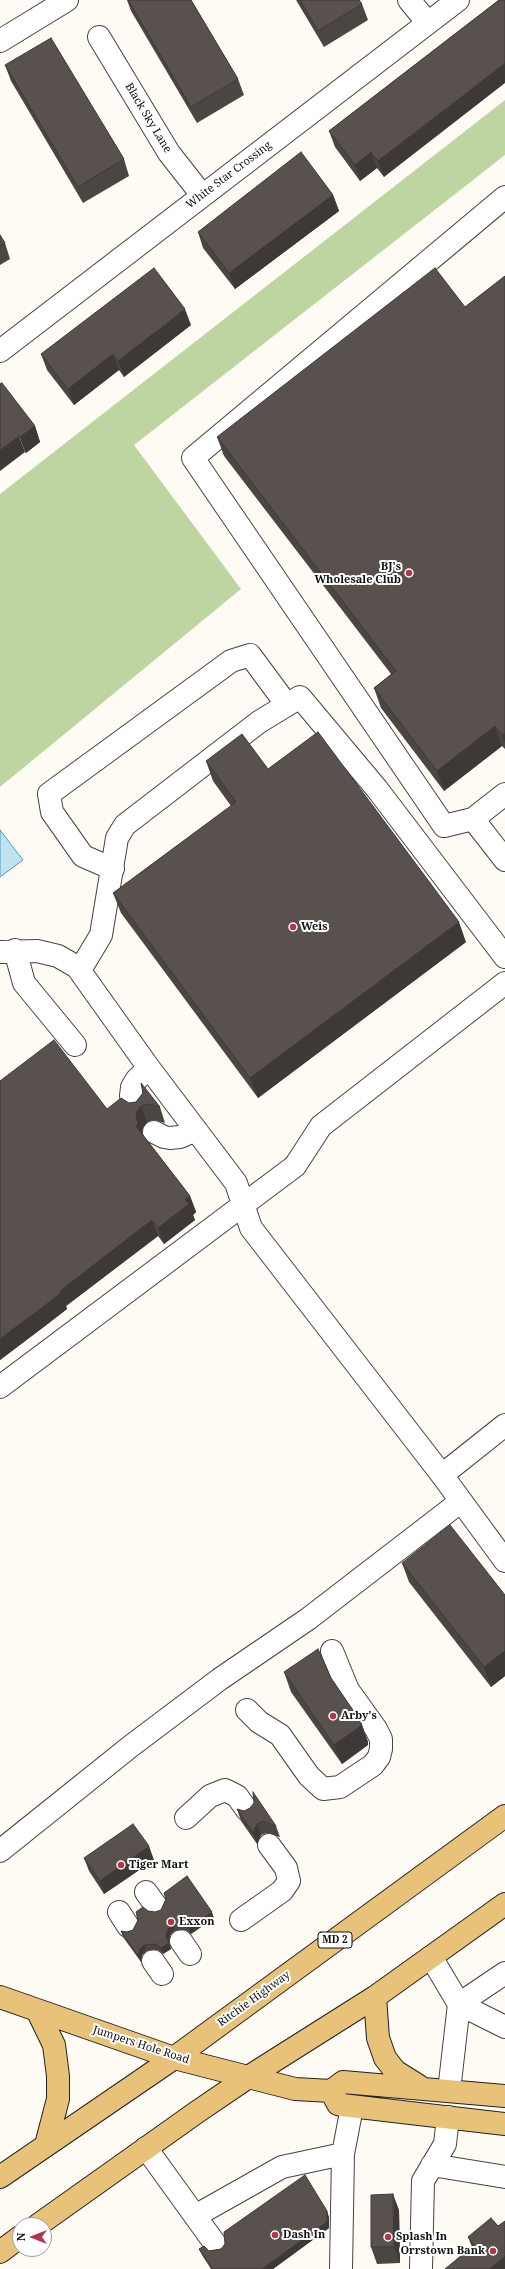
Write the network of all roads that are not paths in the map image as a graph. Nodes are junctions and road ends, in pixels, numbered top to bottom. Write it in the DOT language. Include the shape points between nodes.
graph roads {
  1 [pos="67,0"];
  2 [pos="409,0"];
  3 [pos="458,0"];
  4 [pos="428,23"];
  5 [pos="99,38"];
  6 [pos="0,41"];
  7 [pos="202,195"];
  8 [pos="505,197"];
  9 [pos="0,351"];
  10 [pos="287,705"];
  11 [pos="505,794"];
  12 [pos="473,819"];
  13 [pos="505,860"];
  14 [pos="112,868"];
  15 [pos="7,951"];
  16 [pos="505,957"];
  17 [pos="80,970"];
  18 [pos="505,983"];
  19 [pos="75,1045"];
  20 [pos="149,1068"];
  21 [pos="136,1107"];
  22 [pos="196,1130"];
  23 [pos="154,1132"];
  24 [pos="243,1203"];
  25 [pos="0,1387"];
  26 [pos="505,1425"];
  27 [pos="442,1475"];
  28 [pos="460,1502"];
  29 [pos="505,1561"];
  30 [pos="332,1651"];
  31 [pos="247,1710"];
  32 [pos="247,1810"];
  33 [pos="505,1816"];
  34 [pos="186,1818"];
  35 [pos="269,1844"];
  36 [pos="0,1851"];
  37 [pos="505,1899"];
  38 [pos="505,1904"];
  39 [pos="241,1920"];
  40 [pos="480,1921"];
  41 [pos="431,1957"];
  42 [pos="505,1973"];
  43 [pos="0,1997"];
  44 [pos="375,1997"];
  45 [pos="459,2004"];
  46 [pos="37,2010"];
  47 [pos="500,2019"];
  48 [pos="174,2058"];
  49 [pos="250,2076"];
  50 [pos="424,2089"];
  51 [pos="331,2091"];
  52 [pos="449,2091"];
  53 [pos="505,2096"];
  54 [pos="352,2107"];
  55 [pos="448,2117"];
  56 [pos="505,2124"];
  57 [pos="46,2145"];
  58 [pos="146,2148"];
  59 [pos="343,2154"];
  60 [pos="432,2165"];
  61 [pos="0,2176"];
  62 [pos="505,2177"];
  63 [pos="195,2216"];
  64 [pos="49,2217"];
  65 [pos="12,2243"];
  66 [pos="216,2245"];
  67 [pos="0,2252"];
  68 [pos="341,2269"];
  69 [pos="421,2269"];
  1 -- 6 [label="street"];
  2 -- 4 [label="street"];
  3 -- 4 [label="street, White Star Crossing"];
  4 -- 7 [label="street, White Star Crossing"];
  5 -- 7 [label="street, Black Sky Lane" via="168,153"];
  7 -- 9 [label="street, White Star Crossing"];
  8 -- 12 [label="street" via="193,458 444,826"];
  10 -- 14 [label="street" via="259,722 125,825 117,838"];
  10 -- 14 [label="street" via="250,655 231,660 49,794 52,812 83,856"];
  10 -- 16 [label="street" via="300,697 377,789"];
  11 -- 12 [label="street"];
  12 -- 13 [label="street"];
  14 -- 17 [label="street" via="101,935"];
  15 -- 17 [label="street" via="37,951 58,956"];
  15 -- 19 [label="street" via="24,983"];
  17 -- 20 [label="street"];
  18 -- 24 [label="street" via="321,1126 295,1166"];
  20 -- 21 [label="street" via="132,1087 131,1096"];
  20 -- 22 [label="street"];
  22 -- 23 [label="street" via="170,1138 164,1138"];
  22 -- 24 [label="street" via="236,1183"];
  24 -- 25 [label="street"];
  24 -- 27 [label="street" via="251,1228"];
  26 -- 27 [label="street"];
  27 -- 28 [label="street"];
  28 -- 29 [label="street"];
  28 -- 36 [label="street" via="308,1619 220,1679 131,1746"];
  30 -- 31 [label="street" via="348,1690 381,1739 382,1750 373,1765 340,1787 323,1789 309,1776 280,1735 259,1722"];
  32 -- 34 [label="street" via="237,1796 225,1790 210,1796"];
  33 -- 48 [label="main road, Ritchie Highway / MD 2"];
  35 -- 39 [label="street" via="286,1868 289,1881 282,1891"];
  37 -- 40 [label="street"];
  38 -- 40 [label="main road"];
  40 -- 41 [label="main road"];
  41 -- 44 [label="main road"];
  41 -- 45 [label="street"];
  42 -- 45 [label="street"];
  43 -- 46 [label="main road, Jumpers Hole Road"];
  44 -- 49 [label="main road"];
  44 -- 50 [label="main road" via="378,2038 385,2058 395,2071"];
  45 -- 47 [label="street"];
  45 -- 52 [label="street"];
  46 -- 48 [label="main road, Jumpers Hole Road"];
  46 -- 57 [label="main road" via="54,2045 58,2076 58,2098"];
  48 -- 49 [label="main road, Jumpers Hole Road"];
  48 -- 57 [label="main road, Ritchie Highway / MD 2"];
  49 -- 51 [label="main road, Jumpers Hole Road" via="295,2089"];
  49 -- 58 [label="main road"];
  50 -- 51 [label="main road, Jumpers Hole Road" via="343,2082"];
  50 -- 52 [label="main road, Jumpers Hole Road"];
  51 -- 54 [label="main road" via="339,2104"];
  52 -- 53 [label="main road, Jumpers Hole Road"];
  54 -- 55 [label="main road"];
  54 -- 59 [label="street"];
  55 -- 56 [label="main road"];
  55 -- 60 [label="street" via="445,2144"];
  57 -- 61 [label="main road, Ritchie Highway / MD 2"];
  58 -- 63 [label="street"];
  58 -- 64 [label="main road"];
  59 -- 63 [label="street" via="282,2167"];
  59 -- 68 [label="street"];
  60 -- 62 [label="street"];
  60 -- 69 [label="street" via="423,2181"];
  63 -- 66 [label="street"];
  65 -- 67 [label="main road"];
}
